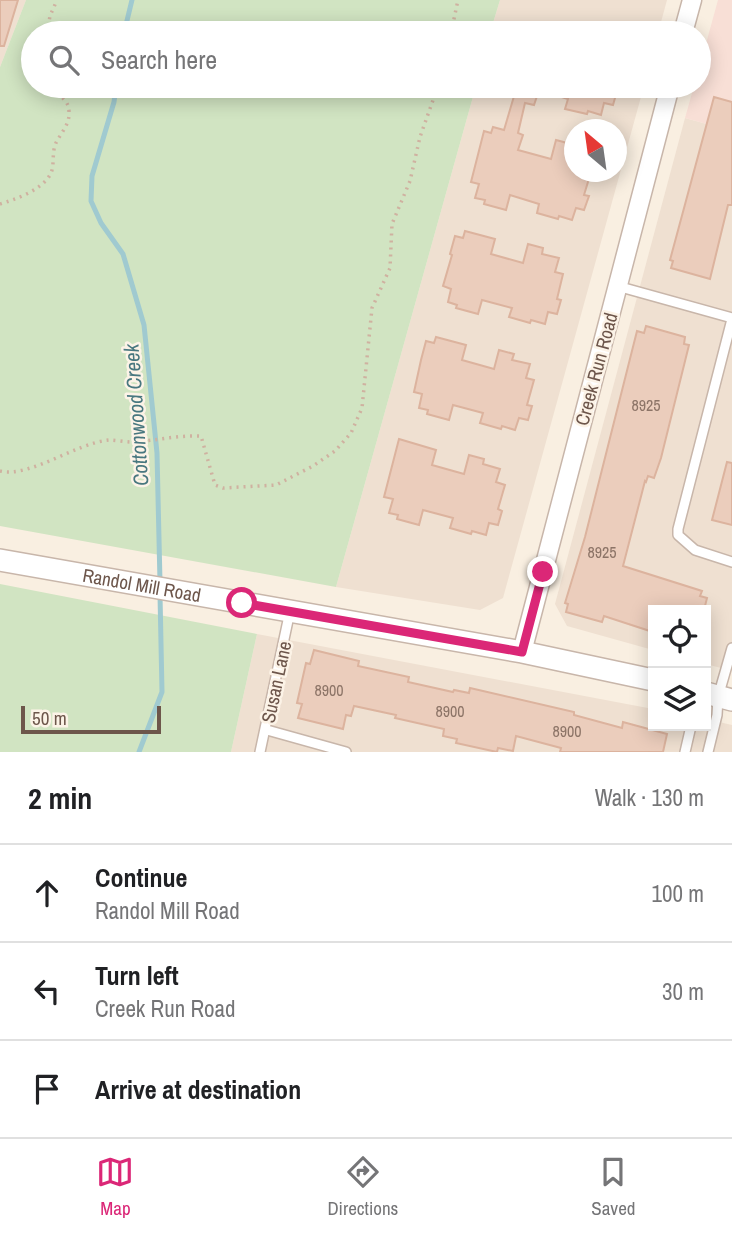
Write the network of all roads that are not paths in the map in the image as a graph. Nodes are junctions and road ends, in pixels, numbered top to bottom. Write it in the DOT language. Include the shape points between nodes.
graph roads {
  1 [pos="692,0"];
  2 [pos="686,21"];
  3 [pos="667,98"];
  4 [pos="617,286"];
  5 [pos="732,319"];
  6 [pos="0,560"];
  7 [pos="732,562"];
  8 [pos="290,611"];
  9 [pos="732,648"];
  10 [pos="522,652"];
  11 [pos="648,679"];
  12 [pos="715,698"];
  13 [pos="267,730"];
  14 [pos="690,731"];
  15 [pos="260,752"];
  16 [pos="346,752"];
  17 [pos="685,752"];
  18 [pos="708,752"];
  1 -- 2 [label="street"];
  3 -- 4 [label="street, Creek Run Road"];
  4 -- 5 [label="lane"];
  4 -- 10 [label="street, Creek Run Road"];
  5 -- 7 [label="lane" via="678,530 695,550"];
  6 -- 8 [label="street, Randol Mill Road"];
  8 -- 10 [label="street, Randol Mill Road"];
  8 -- 13 [label="lane, Susan Lane"];
  9 -- 12 [label="lane"];
  10 -- 11 [label="street, Randol Mill Road"];
  12 -- 18 [label="lane" via="717,715"];
  13 -- 15 [label="lane, Susan Lane"];
  13 -- 16 [label="lane"];
  14 -- 17 [label="lane"];
}
